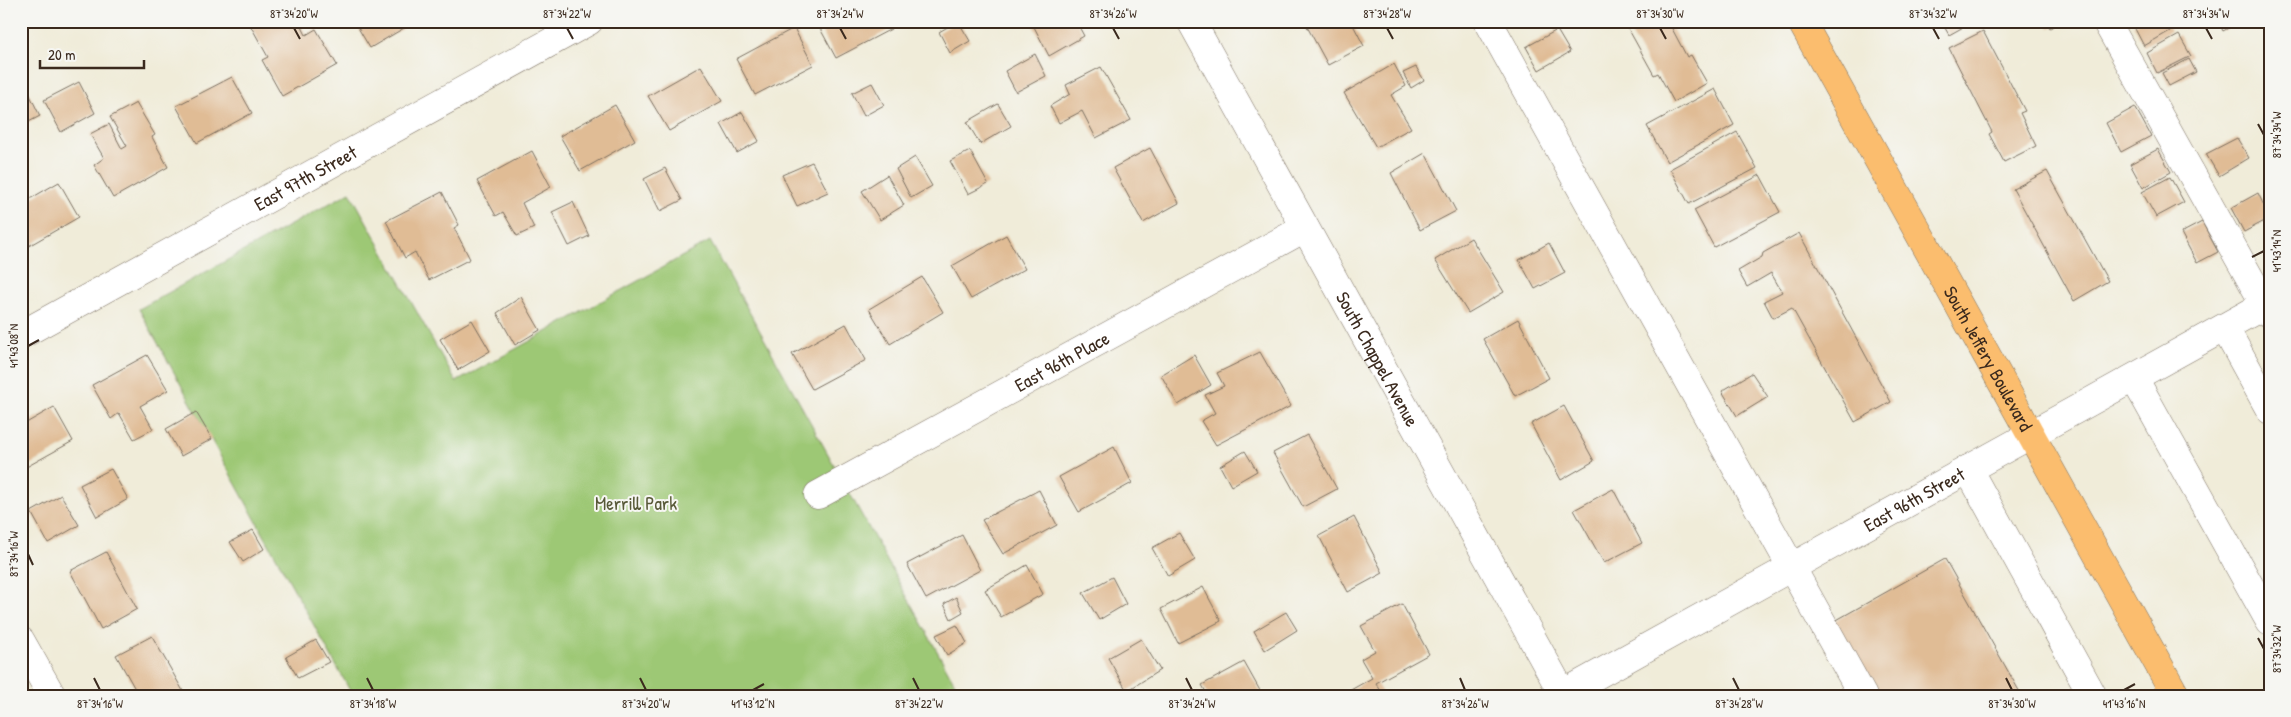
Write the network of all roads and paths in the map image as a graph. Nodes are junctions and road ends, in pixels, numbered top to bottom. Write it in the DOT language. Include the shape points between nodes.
graph roads {
  1 [pos="588,21"];
  2 [pos="1191,21"];
  3 [pos="1488,21"];
  4 [pos="1801,21"];
  5 [pos="2106,21"];
  6 [pos="1305,228"];
  7 [pos="2268,307"];
  8 [pos="2225,328"];
  9 [pos="21,335"];
  10 [pos="2134,378"];
  11 [pos="2270,410"];
  12 [pos="2031,435"];
  13 [pos="1968,469"];
  14 [pos="818,495"];
  15 [pos="1791,567"];
  16 [pos="2270,622"];
  17 [pos="21,641"];
  18 [pos="1562,695"];
  19 [pos="52,696"];
  20 [pos="1863,696"];
  21 [pos="2093,696"];
  22 [pos="2176,696"];
  1 -- 9 [label="street, East 97th Street"];
  2 -- 6 [label="street, South Chappel Avenue"];
  3 -- 15 [label="street"];
  4 -- 12 [label="main road, South Jeffery Boulevard"];
  5 -- 7 [label="street"];
  6 -- 14 [label="street, East 96th Place"];
  6 -- 18 [label="street, South Chappel Avenue"];
  7 -- 8 [label="street, East 96th Street"];
  8 -- 10 [label="street, East 96th Street"];
  8 -- 11 [label="street"];
  10 -- 12 [label="street, East 96th Street"];
  10 -- 16 [label="street"];
  12 -- 13 [label="street, East 96th Street"];
  12 -- 22 [label="main road, South Jeffery Boulevard"];
  13 -- 15 [label="street, East 96th Street"];
  13 -- 21 [label="street"];
  15 -- 18 [label="street, East 96th Street"];
  15 -- 20 [label="street"];
  17 -- 19 [label="street"];
}
